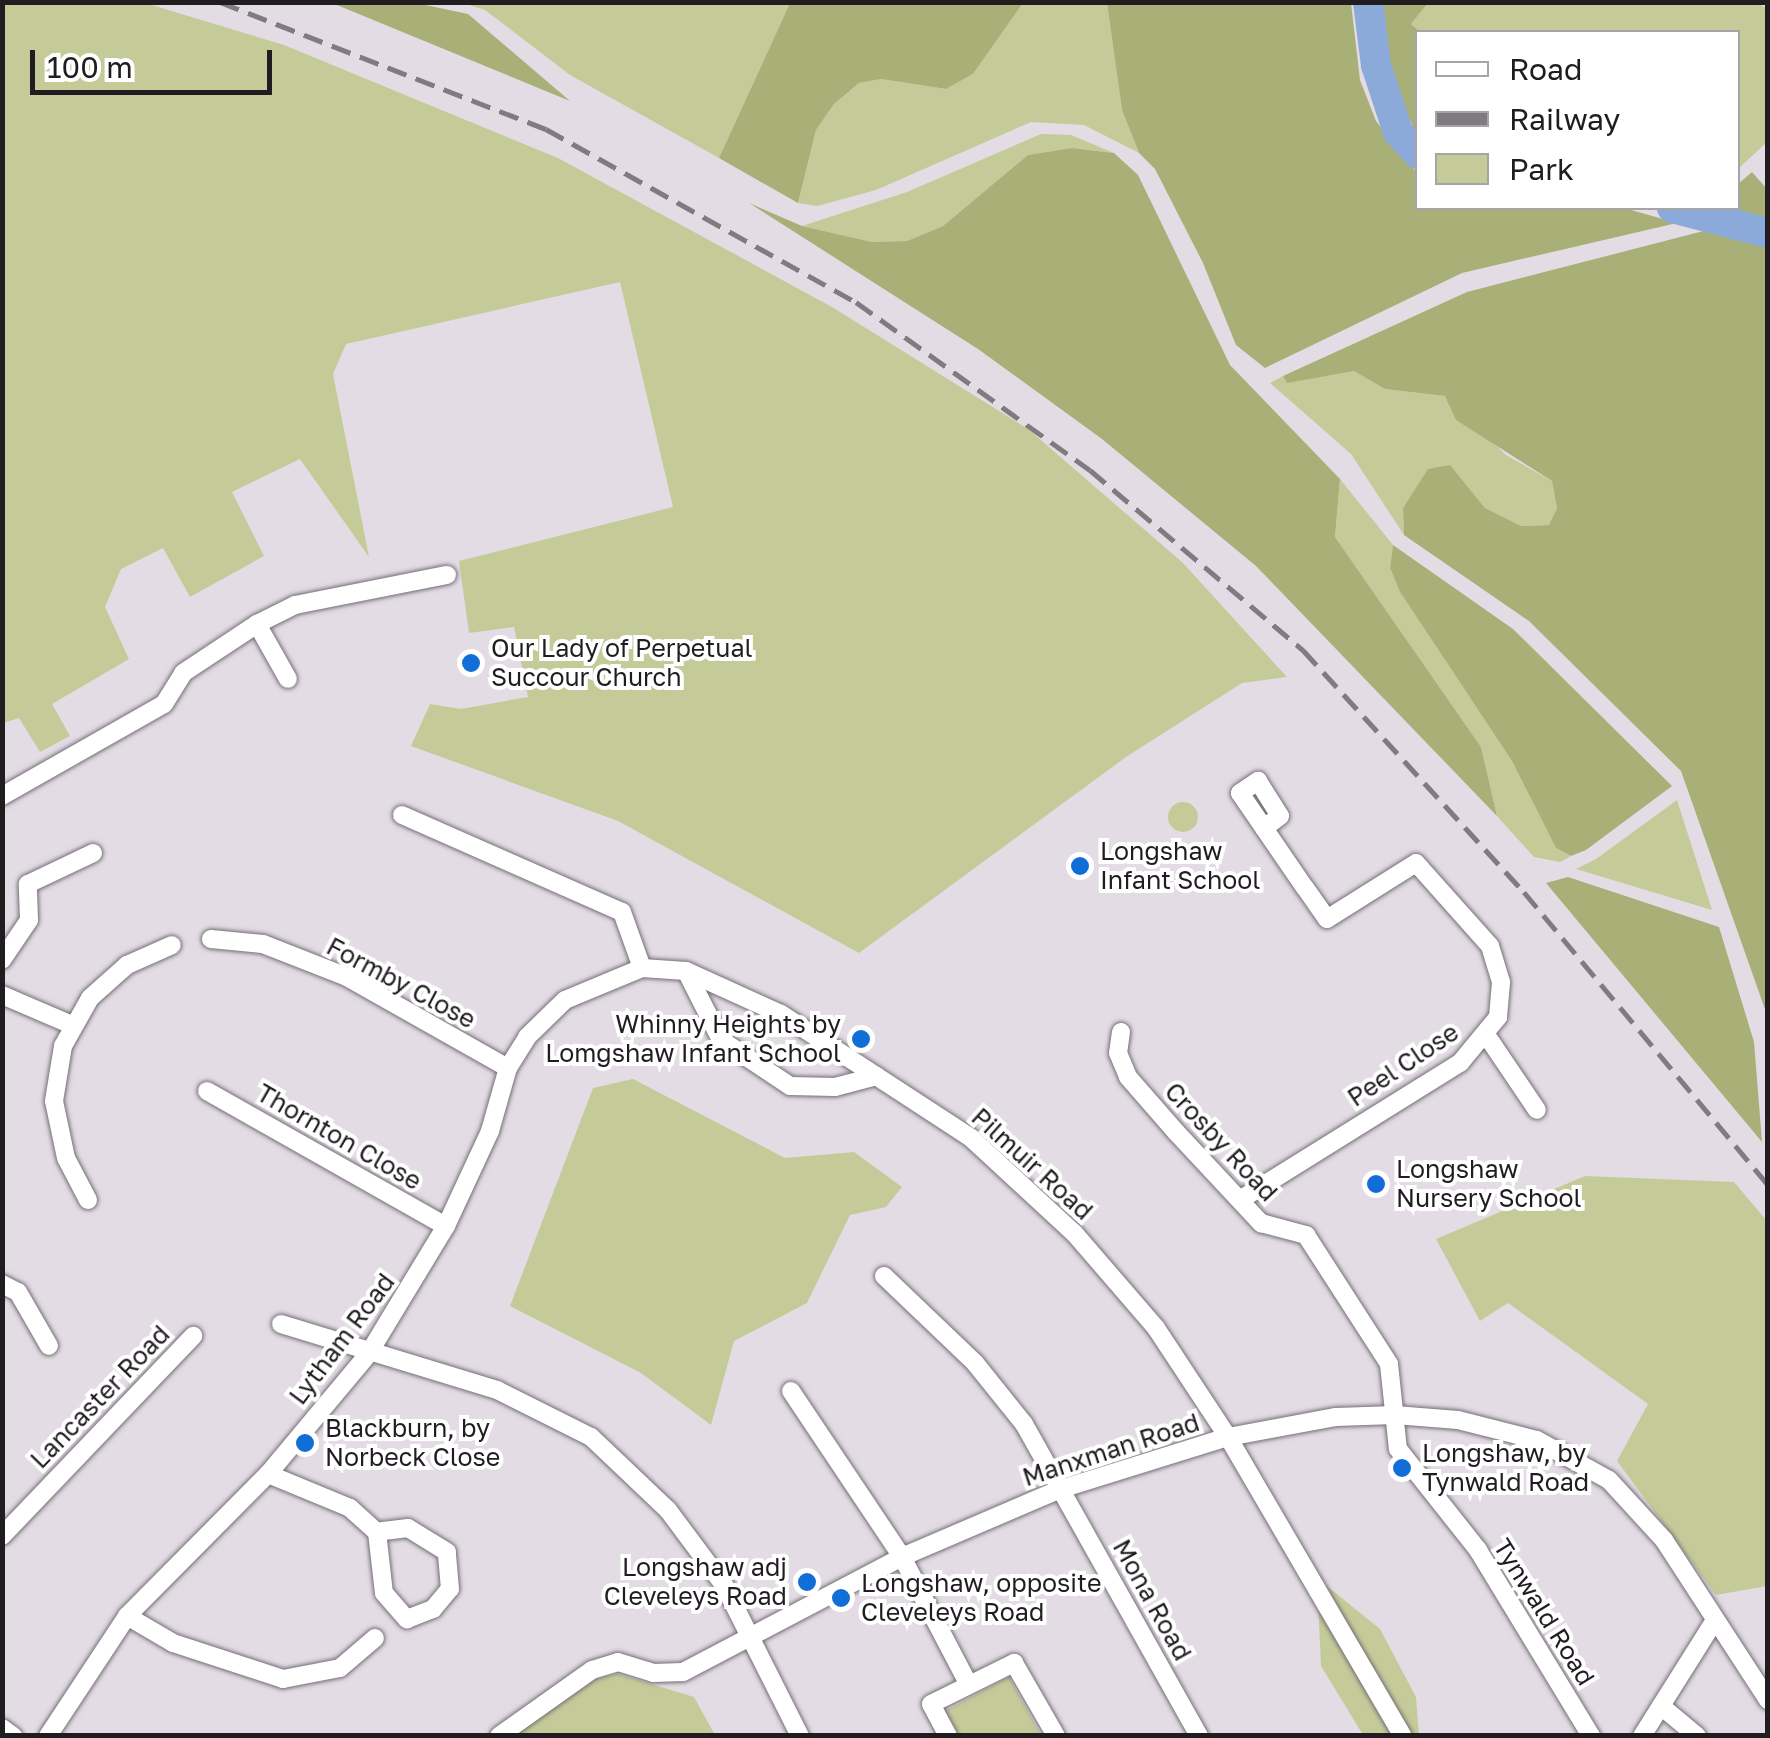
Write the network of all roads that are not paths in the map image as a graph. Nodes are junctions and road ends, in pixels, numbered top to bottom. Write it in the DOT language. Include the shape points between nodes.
graph roads {
  1 [pos="447,574"];
  2 [pos="258,624"];
  3 [pos="288,679"];
  4 [pos="2,796"];
  5 [pos="402,815"];
  6 [pos="1264,828"];
  7 [pos="94,853"];
  8 [pos="211,940"];
  9 [pos="172,945"];
  10 [pos="2,960"];
  11 [pos="642,968"];
  12 [pos="686,971"];
  13 [pos="2,994"];
  14 [pos="74,1026"];
  15 [pos="1120,1032"];
  16 [pos="1487,1036"];
  17 [pos="508,1068"];
  18 [pos="877,1076"];
  19 [pos="207,1091"];
  20 [pos="1537,1110"];
  21 [pos="1243,1198"];
  22 [pos="88,1200"];
  23 [pos="446,1226"];
  24 [pos="884,1276"];
  25 [pos="2,1284"];
  26 [pos="281,1324"];
  27 [pos="193,1336"];
  28 [pos="49,1346"];
  29 [pos="369,1353"];
  30 [pos="791,1391"];
  31 [pos="1395,1415"];
  32 [pos="1228,1438"];
  33 [pos="268,1474"];
  34 [pos="1061,1489"];
  35 [pos="377,1532"];
  36 [pos="2,1536"];
  37 [pos="902,1556"];
  38 [pos="127,1616"];
  39 [pos="1714,1620"];
  40 [pos="747,1634"];
  41 [pos="375,1638"];
  42 [pos="969,1685"];
  43 [pos="1768,1700"];
  44 [pos="1661,1706"];
  45 [pos="2,1728"];
  46 [pos="13,1736"];
  47 [pos="48,1736"];
  48 [pos="499,1736"];
  49 [pos="800,1736"];
  50 [pos="948,1736"];
  51 [pos="1056,1736"];
  52 [pos="1199,1736"];
  53 [pos="1403,1736"];
  54 [pos="1591,1736"];
  55 [pos="1642,1736"];
  56 [pos="1697,1736"];
  1 -- 2 [label="street" via="295,606"];
  2 -- 3 [label="street"];
  2 -- 4 [label="street" via="183,672 164,704"];
  5 -- 11 [label="street" via="622,912"];
  6 -- 16 [label="street, Peel Close" via="1327,918 1416,863 1490,946 1501,982 1498,1017"];
  7 -- 10 [label="street" via="28,884 28,920"];
  8 -- 17 [label="street, Formby Close" via="264,944 347,978"];
  9 -- 14 [label="street" via="127,965 90,998"];
  11 -- 12 [label="street, Pilmuir Road"];
  11 -- 17 [label="street, Lytham Road" via="564,1000 527,1037"];
  12 -- 18 [label="street, Pilmuir Road" via="780,1014"];
  12 -- 18 [label="street" via="721,1040 790,1086 835,1088"];
  13 -- 14 [label="street"];
  14 -- 22 [label="street" via="63,1046 54,1101 66,1158"];
  15 -- 21 [label="street, Crosby Road" via="1118,1053 1128,1077"];
  16 -- 20 [label="street"];
  16 -- 21 [label="street, Peel Close" via="1460,1063"];
  17 -- 23 [label="street, Lytham Road" via="490,1131"];
  18 -- 32 [label="street, Pilmuir Road" via="971,1138 1074,1232 1156,1328"];
  19 -- 23 [label="street, Thornton Close"];
  21 -- 31 [label="street, Crosby Road" via="1261,1223 1306,1235 1389,1364"];
  23 -- 29 [label="street, Lytham Road"];
  24 -- 34 [label="street, Mona Road" via="975,1363 1024,1424"];
  25 -- 28 [label="street" via="18,1292"];
  26 -- 29 [label="street"];
  27 -- 36 [label="street, Lancaster Road"];
  29 -- 33 [label="street, Lytham Road"];
  29 -- 40 [label="street" via="497,1390 591,1437 668,1510 724,1584"];
  30 -- 37 [label="street"];
  31 -- 32 [label="street, Manxman Road" via="1336,1417"];
  31 -- 39 [label="street, Manxman Road" via="1458,1420 1537,1440 1610,1480 1664,1540"];
  31 -- 54 [label="street, Tynwald Road" via="1398,1448 1478,1550"];
  32 -- 34 [label="street, Manxman Road"];
  32 -- 53 [label="street, Pilmuir Road"];
  33 -- 35 [label="street" via="350,1508"];
  33 -- 38 [label="street, Lytham Road"];
  34 -- 37 [label="street, Manxman Road"];
  34 -- 52 [label="street, Mona Road"];
  35 -- 35 [label="street" via="384,1593 407,1619 433,1609 450,1590 447,1552 408,1528"];
  37 -- 40 [label="street, Manxman Road"];
  37 -- 42 [label="street"];
  38 -- 41 [label="street" via="173,1644 283,1680 340,1668"];
  38 -- 47 [label="street, Lytham Road"];
  39 -- 43 [label="street, Manxman Road"];
  39 -- 44 [label="street"];
  40 -- 48 [label="street, Manxman Road" via="683,1672 654,1673 618,1662 592,1670"];
  40 -- 49 [label="street"];
  42 -- 50 [label="street" via="932,1704"];
  42 -- 51 [label="street" via="1014,1663"];
  44 -- 55 [label="street"];
  44 -- 56 [label="street"];
  45 -- 46 [label="street"];
}
